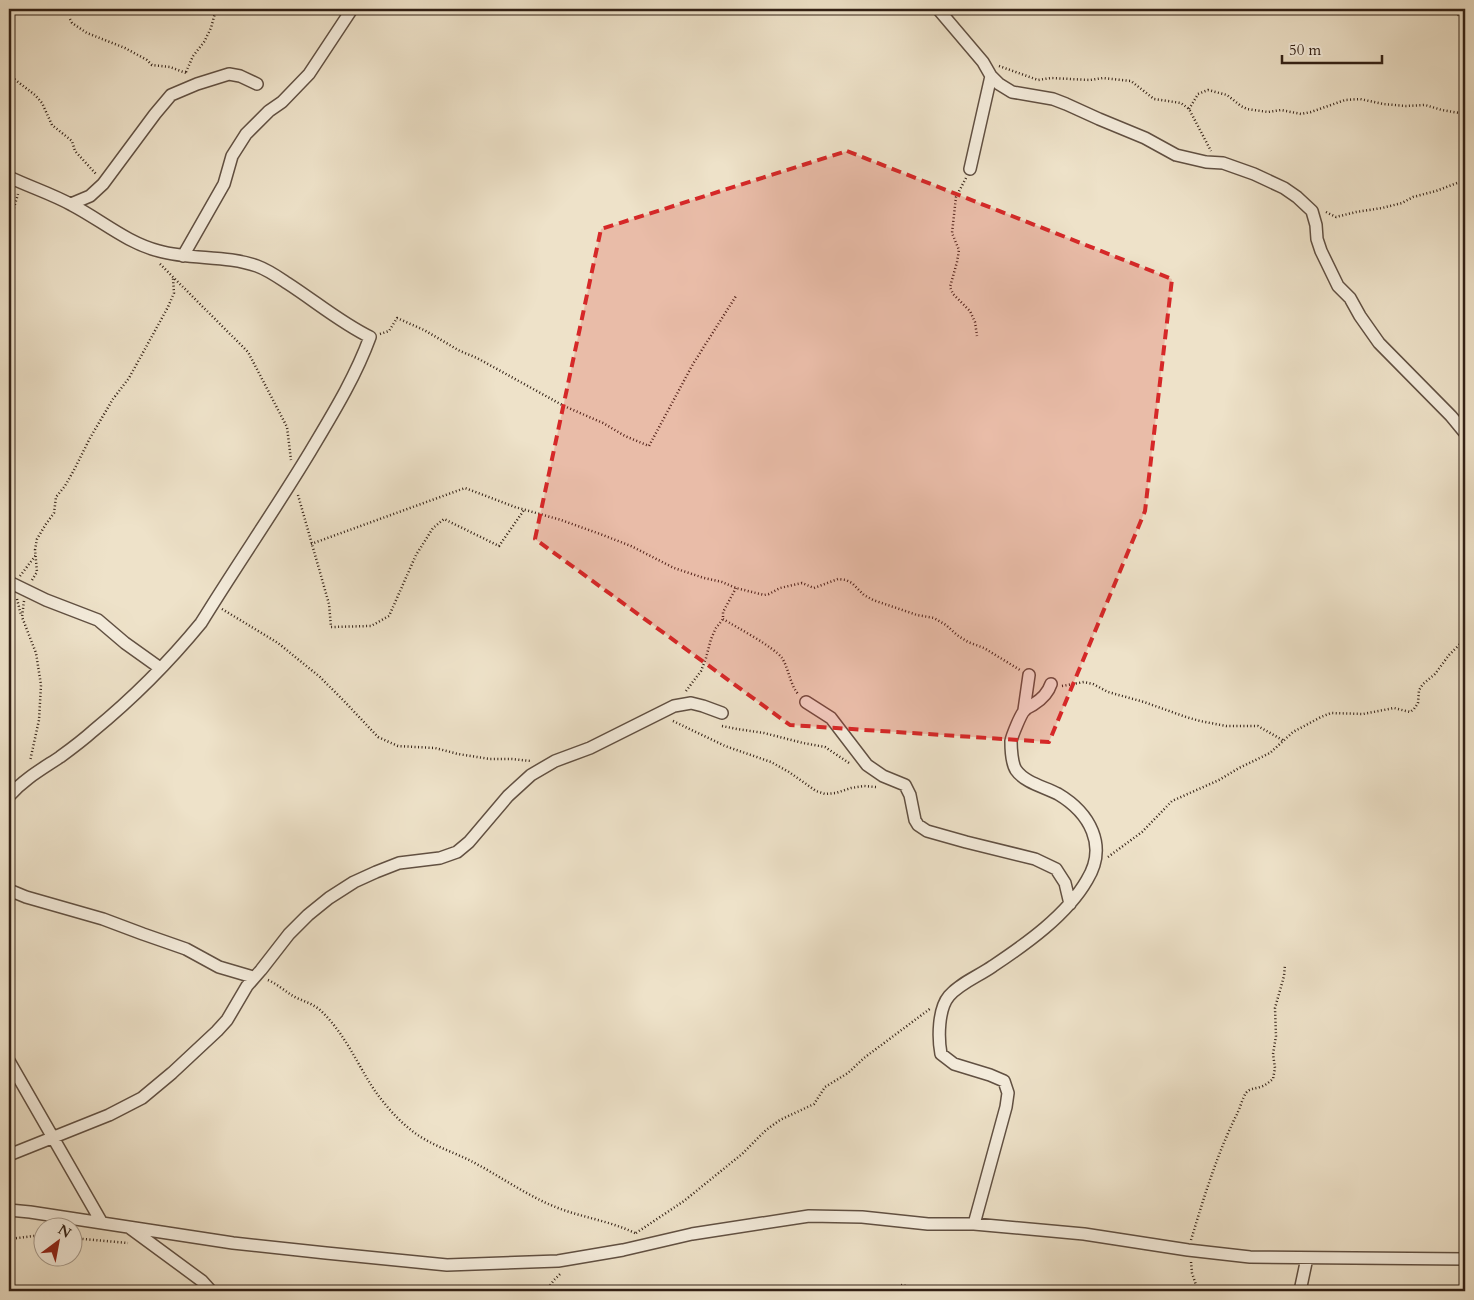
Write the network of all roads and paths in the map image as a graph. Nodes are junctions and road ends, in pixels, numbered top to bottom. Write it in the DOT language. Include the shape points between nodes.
graph roads {
  1 [pos="216,9"];
  2 [pos="352,9"];
  3 [pos="938,9"];
  4 [pos="1445,9"];
  5 [pos="1465,18"];
  6 [pos="70,19"];
  7 [pos="983,62"];
  8 [pos="186,73"];
  9 [pos="9,75"];
  10 [pos="991,76"];
  11 [pos="256,84"];
  12 [pos="177,92"];
  13 [pos="1189,109"];
  14 [pos="1465,114"];
  15 [pos="1215,163"];
  16 [pos="970,169"];
  17 [pos="9,177"];
  18 [pos="1465,180"];
  19 [pos="22,183"];
  20 [pos="103,184"];
  21 [pos="71,204"];
  22 [pos="1306,204"];
  23 [pos="9,225"];
  24 [pos="183,256"];
  25 [pos="160,263"];
  26 [pos="173,276"];
  27 [pos="736,296"];
  28 [pos="977,336"];
  29 [pos="370,337"];
  30 [pos="1465,433"];
  31 [pos="293,479"];
  32 [pos="524,509"];
  33 [pos="311,544"];
  34 [pos="36,555"];
  35 [pos="11,583"];
  36 [pos="736,588"];
  37 [pos="26,590"];
  38 [pos="213,604"];
  39 [pos="722,620"];
  40 [pos="1465,640"];
  41 [pos="160,668"];
  42 [pos="1029,675"];
  43 [pos="1051,684"];
  44 [pos="806,702"];
  45 [pos="674,706"];
  46 [pos="1024,710"];
  47 [pos="722,713"];
  48 [pos="657,714"];
  49 [pos="720,725"];
  50 [pos="1284,741"];
  51 [pos="532,761"];
  52 [pos="867,764"];
  53 [pos="18,786"];
  54 [pos="883,787"];
  55 [pos="9,796"];
  56 [pos="1094,867"];
  57 [pos="9,890"];
  58 [pos="1070,904"];
  59 [pos="1284,965"];
  60 [pos="254,976"];
  61 [pos="948,996"];
  62 [pos="9,1061"];
  63 [pos="52,1137"];
  64 [pos="9,1155"];
  65 [pos="9,1210"];
  66 [pos="102,1223"];
  67 [pos="974,1224"];
  68 [pos="128,1227"];
  69 [pos="636,1234"];
  70 [pos="32,1236"];
  71 [pos="9,1239"];
  72 [pos="82,1239"];
  73 [pos="152,1244"];
  74 [pos="650,1244"];
  75 [pos="1188,1250"];
  76 [pos="1307,1258"];
  77 [pos="565,1259"];
  78 [pos="1465,1259"];
  79 [pos="901,1285"];
  80 [pos="211,1291"];
  81 [pos="546,1291"];
  82 [pos="938,1291"];
  83 [pos="1198,1291"];
  84 [pos="1300,1291"];
  1 -- 8 [label="path" via="211,28"];
  2 -- 24 [label="street" via="309,74 246,134 232,156 224,184"];
  3 -- 7 [label="street"];
  4 -- 5 [label="path"];
  6 -- 8 [label="path" via="87,33 125,48 152,64"];
  7 -- 10 [label="street"];
  7 -- 13 [label="path" via="1038,80 1103,78 1131,81 1154,99 1181,103"];
  8 -- 12 [label="path"];
  9 -- 20 [label="path" via="39,99 52,125 72,141 75,151"];
  10 -- 15 [label="street" via="1012,92 1054,100 1145,138 1176,155"];
  10 -- 16 [label="street"];
  11 -- 12 [label="street" via="229,74"];
  12 -- 20 [label="street" via="165,101"];
  13 -- 14 [label="path" via="1198,94 1208,90 1227,95 1247,109 1268,112 1280,110 1301,114 1360,98 1383,104 1425,105"];
  13 -- 15 [label="path"];
  15 -- 22 [label="street" via="1254,174 1284,188"];
  16 -- 28 [label="path" via="956,197 952,233 959,250 950,287 970,311 976,322"];
  17 -- 19 [label="street"];
  18 -- 22 [label="path" via="1394,205 1341,216"];
  19 -- 21 [label="street"];
  19 -- 23 [label="path"];
  20 -- 21 [label="street" via="90,196"];
  21 -- 24 [label="street" via="140,244"];
  22 -- 30 [label="street" via="1312,211 1321,251 1338,286 1350,298 1379,343"];
  24 -- 29 [label="street" via="257,266"];
  25 -- 26 [label="path"];
  26 -- 31 [label="path" via="248,352 287,427"];
  26 -- 34 [label="path" via="174,293 168,307 56,497 54,513 37,540"];
  27 -- 29 [label="path" via="693,364 649,446 564,406 397,318 389,331"];
  29 -- 31 [label="street" via="338,405"];
  31 -- 33 [label="path"];
  31 -- 38 [label="street"];
  32 -- 33 [label="path" via="464,488"];
  32 -- 33 [label="path" via="499,546 444,519 433,528 416,555 389,616 371,626 331,627 329,604"];
  32 -- 36 [label="path" via="584,528 631,546 674,568"];
  34 -- 35 [label="path"];
  34 -- 37 [label="path" via="37,572"];
  35 -- 37 [label="street"];
  36 -- 39 [label="path"];
  36 -- 42 [label="path" via="764,595 802,583 814,588 838,579 846,580 873,600 934,618 968,642"];
  37 -- 41 [label="street" via="98,620"];
  37 -- 53 [label="path" via="22,617 36,653 41,685 33,751"];
  38 -- 41 [label="street" via="183,645"];
  38 -- 51 [label="path" via="289,651 320,677 378,737 398,746 435,748 490,759"];
  39 -- 44 [label="path" via="782,658 796,693"];
  39 -- 45 [label="path" via="711,639 700,671"];
  40 -- 50 [label="path" via="1423,684 1418,703 1410,712 1394,708 1363,714 1331,713 1293,732"];
  41 -- 53 [label="street" via="93,731"];
  42 -- 46 [label="street"];
  43 -- 46 [label="street" via="1048,693"];
  43 -- 50 [label="path" via="1093,684 1108,692 1193,719 1226,726 1258,726"];
  44 -- 52 [label="street" via="831,718"];
  45 -- 47 [label="street" via="691,703"];
  45 -- 48 [label="street"];
  46 -- 56 [label="street" via="1011,740 1012,764 1026,779 1058,794 1086,817 1094,834"];
  48 -- 54 [label="path" via="725,746 772,762 825,794 858,787"];
  48 -- 60 [label="street" via="531,775 457,852 440,858 399,863 354,882 329,898 288,934"];
  49 -- 52 [label="path" via="825,747 853,765"];
  50 -- 56 [label="path" via="1258,760 1172,801 1142,832"];
  52 -- 58 [label="street" via="905,786 915,820 927,831 1035,859 1056,869 1065,883"];
  53 -- 55 [label="street"];
  56 -- 58 [label="street"];
  57 -- 60 [label="street" via="103,919 186,949 219,967"];
  58 -- 61 [label="street" via="1051,924"];
  59 -- 75 [label="path" via="1275,1008 1275,1068 1272,1079 1245,1095 1207,1184"];
  60 -- 63 [label="street" via="217,1031 142,1098"];
  60 -- 69 [label="path" via="273,982 325,1015 343,1036 374,1090 412,1131 556,1207 618,1225"];
  61 -- 67 [label="street" via="942,1008 941,1054 954,1064 1004,1081 1008,1093"];
  61 -- 69 [label="path" via="825,1087 814,1104 766,1130 684,1201"];
  62 -- 63 [label="street"];
  63 -- 64 [label="street"];
  63 -- 66 [label="street"];
  65 -- 66 [label="street"];
  66 -- 68 [label="street"];
  67 -- 74 [label="street" via="928,1224 862,1216 809,1216 692,1234"];
  67 -- 75 [label="street" via="1084,1234"];
  68 -- 73 [label="street"];
  68 -- 77 [label="street" via="233,1243 447,1264"];
  69 -- 74 [label="path"];
  70 -- 71 [label="path"];
  72 -- 73 [label="path"];
  73 -- 80 [label="street"];
  74 -- 77 [label="street"];
  75 -- 76 [label="street" via="1250,1257"];
  75 -- 83 [label="path"];
  76 -- 78 [label="street"];
  76 -- 84 [label="street"];
  77 -- 81 [label="path" via="565,1267"];
  79 -- 82 [label="path"];
}
